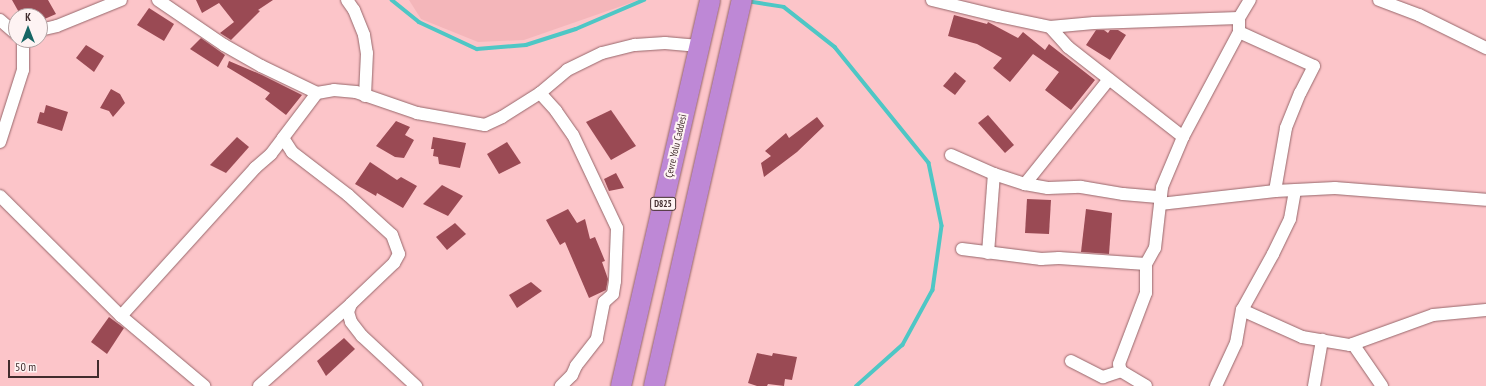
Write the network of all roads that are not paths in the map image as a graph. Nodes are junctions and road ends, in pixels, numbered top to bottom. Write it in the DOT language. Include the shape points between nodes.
graph roads {
  1 [pos="121,0"];
  2 [pos="158,0"];
  3 [pos="347,0"];
  4 [pos="710,0"];
  5 [pos="742,0"];
  6 [pos="932,0"];
  7 [pos="1250,0"];
  8 [pos="1379,0"];
  9 [pos="1239,18"];
  10 [pos="0,20"];
  11 [pos="8,27"];
  12 [pos="1050,27"];
  13 [pos="48,28"];
  14 [pos="1239,32"];
  15 [pos="700,46"];
  16 [pos="23,48"];
  17 [pos="1486,48"];
  18 [pos="1110,79"];
  19 [pos="317,93"];
  20 [pos="540,93"];
  21 [pos="365,96"];
  22 [pos="1183,137"];
  23 [pos="283,138"];
  24 [pos="0,142"];
  25 [pos="951,155"];
  26 [pos="994,174"];
  27 [pos="1025,184"];
  28 [pos="1295,190"];
  29 [pos="1275,191"];
  30 [pos="0,196"];
  31 [pos="1486,200"];
  32 [pos="1161,201"];
  33 [pos="962,250"];
  34 [pos="988,252"];
  35 [pos="1146,264"];
  36 [pos="351,304"];
  37 [pos="1242,310"];
  38 [pos="1486,310"];
  39 [pos="121,316"];
  40 [pos="1322,340"];
  41 [pos="1353,344"];
  42 [pos="1071,361"];
  43 [pos="1121,371"];
  44 [pos="204,386"];
  45 [pos="259,386"];
  46 [pos="416,386"];
  47 [pos="561,386"];
  48 [pos="621,386"];
  49 [pos="654,386"];
  50 [pos="1146,386"];
  51 [pos="1216,386"];
  52 [pos="1314,386"];
  53 [pos="1382,386"];
  1 -- 13 [label="street"];
  2 -- 19 [label="street" via="224,45"];
  3 -- 21 [label="street" via="364,34 367,54"];
  4 -- 15 [label="highway, Çevre Yolu Caddesi / D825"];
  5 -- 49 [label="highway"];
  6 -- 12 [label="street"];
  7 -- 9 [label="street"];
  8 -- 17 [label="street" via="1419,15"];
  9 -- 12 [label="street"];
  9 -- 14 [label="street"];
  10 -- 11 [label="street"];
  12 -- 18 [label="street" via="1068,47"];
  14 -- 22 [label="street"];
  14 -- 29 [label="street" via="1314,66 1286,128"];
  15 -- 20 [label="street" via="665,43 635,45 602,53 567,70"];
  15 -- 48 [label="highway, Çevre Yolu Caddesi / D825"];
  16 -- 24 [label="street" via="23,70"];
  18 -- 22 [label="street"];
  18 -- 27 [label="street"];
  19 -- 21 [label="street" via="334,90 356,92"];
  19 -- 23 [label="street"];
  20 -- 21 [label="street" via="485,125 417,113"];
  20 -- 47 [label="street" via="573,135 617,228 615,281 612,294 604,302 597,339 572,375"];
  22 -- 32 [label="street" via="1162,187"];
  23 -- 36 [label="street" via="292,152 348,195 392,235 399,254 394,263"];
  23 -- 39 [label="street"];
  25 -- 26 [label="street"];
  26 -- 27 [label="street"];
  26 -- 34 [label="street"];
  27 -- 32 [label="street" via="1048,188 1081,187"];
  28 -- 29 [label="street"];
  28 -- 31 [label="street" via="1335,188"];
  28 -- 37 [label="street" via="1290,219"];
  29 -- 32 [label="street"];
  30 -- 39 [label="street"];
  32 -- 35 [label="street" via="1155,248"];
  33 -- 34 [label="street"];
  34 -- 35 [label="street" via="1041,259"];
  35 -- 43 [label="street" via="1146,293 1119,364"];
  36 -- 45 [label="street"];
  36 -- 46 [label="street" via="348,312 351,322 362,336"];
  37 -- 40 [label="street" via="1302,337"];
  37 -- 51 [label="street" via="1236,343"];
  38 -- 41 [label="street" via="1433,315"];
  39 -- 44 [label="street"];
  40 -- 41 [label="street"];
  40 -- 52 [label="street"];
  41 -- 53 [label="street"];
  42 -- 43 [label="street" via="1103,377"];
  43 -- 50 [label="street"];
}
